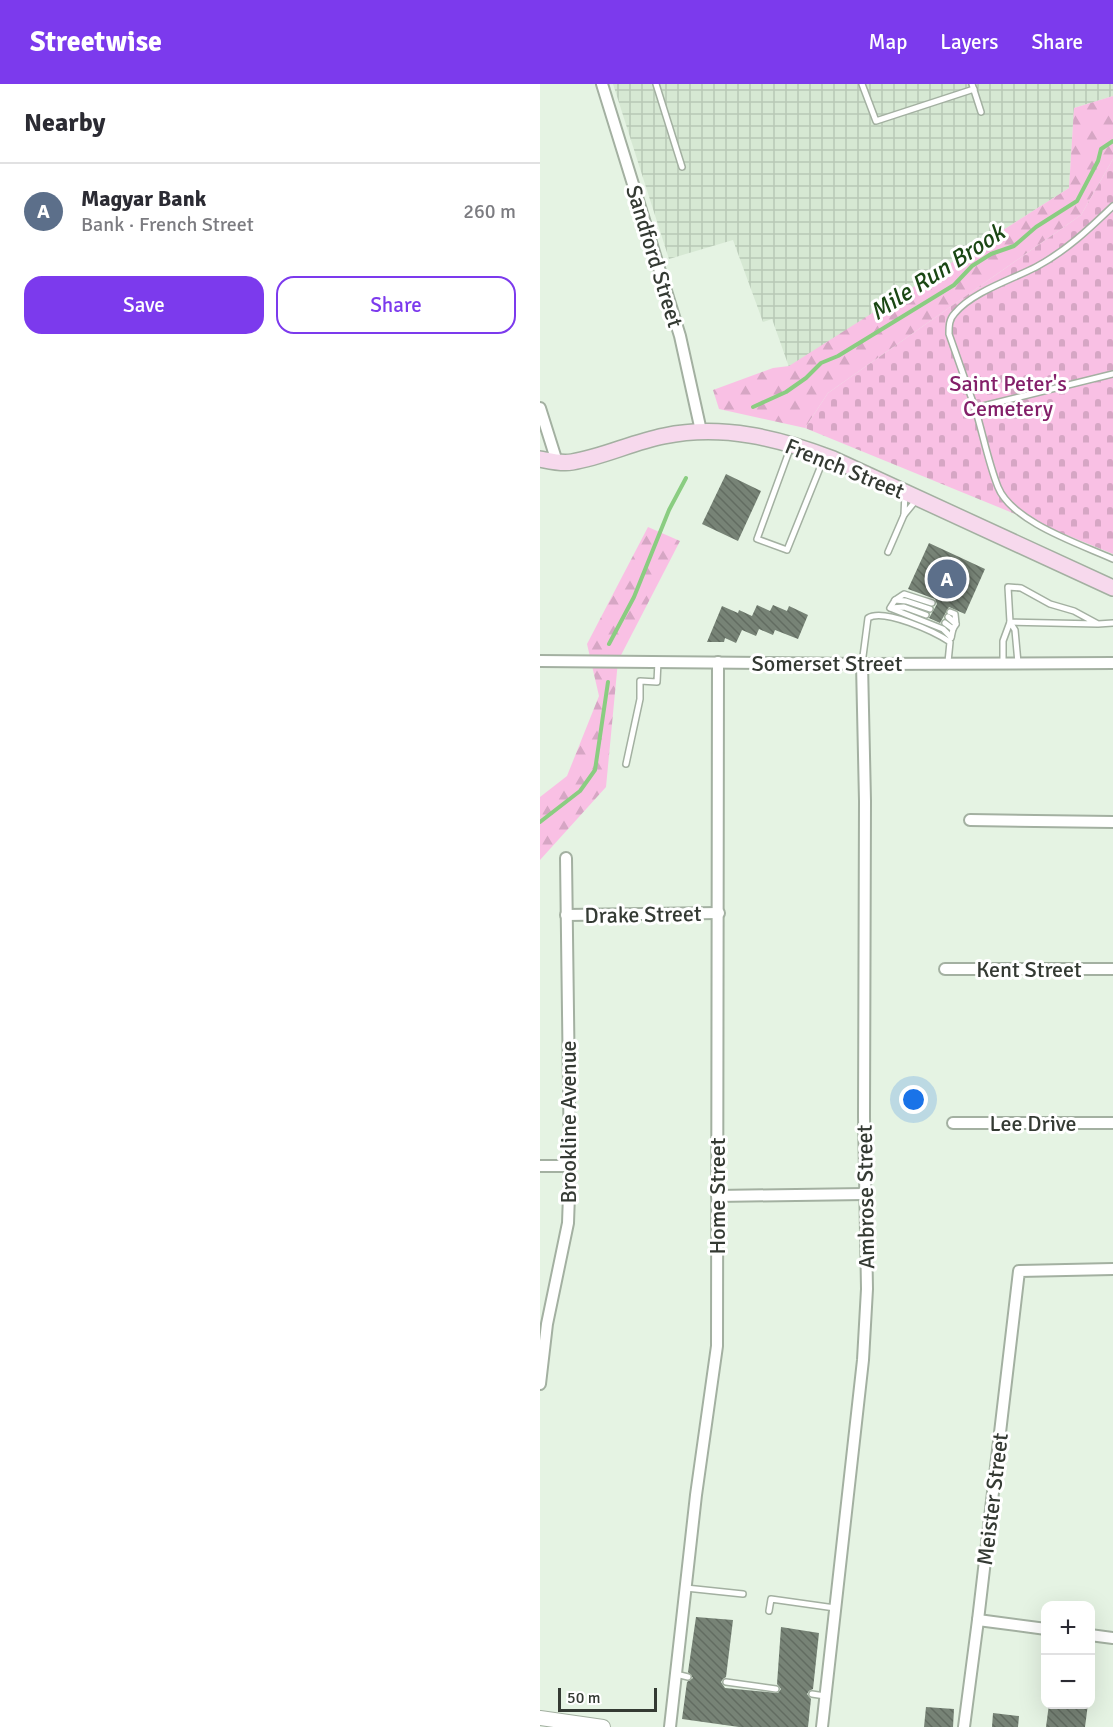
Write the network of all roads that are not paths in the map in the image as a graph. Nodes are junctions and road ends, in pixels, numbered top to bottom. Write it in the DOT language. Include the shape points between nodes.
graph roads {
  1 [pos="602,84"];
  2 [pos="656,84"];
  3 [pos="862,84"];
  4 [pos="973,86"];
  5 [pos="981,112"];
  6 [pos="682,167"];
  7 [pos="1113,206"];
  8 [pos="1113,374"];
  9 [pos="540,408"];
  10 [pos="975,408"];
  11 [pos="701,430"];
  12 [pos="791,445"];
  13 [pos="825,456"];
  14 [pos="540,459"];
  15 [pos="557,462"];
  16 [pos="911,495"];
  17 [pos="904,515"];
  18 [pos="888,552"];
  19 [pos="1113,559"];
  20 [pos="1109,585"];
  21 [pos="931,606"];
  22 [pos="890,608"];
  23 [pos="882,614"];
  24 [pos="926,615"];
  25 [pos="1010,622"];
  26 [pos="1113,623"];
  27 [pos="1098,624"];
  28 [pos="954,627"];
  29 [pos="951,640"];
  30 [pos="540,661"];
  31 [pos="658,662"];
  32 [pos="718,662"];
  33 [pos="948,662"];
  34 [pos="1003,663"];
  35 [pos="1018,663"];
  36 [pos="1113,663"];
  37 [pos="862,664"];
  38 [pos="626,764"];
  39 [pos="970,820"];
  40 [pos="1113,822"];
  41 [pos="566,858"];
  42 [pos="719,913"];
  43 [pos="566,915"];
  44 [pos="945,969"];
  45 [pos="1113,969"];
  46 [pos="953,1123"];
  47 [pos="1113,1123"];
  48 [pos="540,1166"];
  49 [pos="570,1166"];
  50 [pos="865,1194"];
  51 [pos="717,1196"];
  52 [pos="1113,1269"];
  53 [pos="540,1384"];
  54 [pos="686,1588"];
  55 [pos="743,1594"];
  56 [pos="835,1608"];
  57 [pos="769,1611"];
  58 [pos="978,1620"];
  59 [pos="1041,1628"];
  60 [pos="1095,1636"];
  61 [pos="1113,1638"];
  62 [pos="676,1674"];
  63 [pos="688,1677"];
  64 [pos="726,1682"];
  65 [pos="776,1689"];
  66 [pos="812,1694"];
  67 [pos="825,1696"];
  68 [pos="540,1718"];
  69 [pos="603,1727"];
  70 [pos="670,1727"];
  71 [pos="822,1727"];
  72 [pos="964,1727"];
  1 -- 11 [label="street, Sandford Street" via="680,336"];
  2 -- 6 [label="lane"];
  3 -- 4 [label="lane" via="876,121"];
  4 -- 5 [label="lane"];
  7 -- 10 [label="lane" via="1079,239 956,311 949,322 949,334"];
  8 -- 10 [label="lane"];
  9 -- 15 [label="street"];
  10 -- 19 [label="lane" via="999,488 1013,508 1035,523"];
  11 -- 12 [label="main road, French Street" via="738,433"];
  11 -- 15 [label="main road, French Street" via="645,440 572,462"];
  12 -- 13 [label="main road, French Street"];
  12 -- 13 [label="lane" via="757,540 787,550"];
  13 -- 16 [label="main road, French Street"];
  14 -- 15 [label="main road, French Street"];
  16 -- 17 [label="lane"];
  16 -- 17 [label="lane"];
  16 -- 20 [label="main road, French Street"];
  17 -- 18 [label="lane"];
  21 -- 22 [label="lane" via="896,600"];
  22 -- 23 [label="lane"];
  22 -- 24 [label="lane"];
  22 -- 29 [label="lane" via="943,629"];
  23 -- 29 [label="lane"];
  23 -- 37 [label="lane" via="868,618"];
  25 -- 27 [label="lane"];
  25 -- 27 [label="lane" via="1008,586 1021,588"];
  25 -- 34 [label="lane" via="1003,641"];
  25 -- 35 [label="lane" via="1015,630"];
  26 -- 27 [label="lane"];
  28 -- 28 [label="lane" via="948,617 955,614"];
  28 -- 29 [label="lane"];
  29 -- 33 [label="lane"];
  30 -- 31 [label="street, Somerset Street"];
  31 -- 32 [label="street, Somerset Street"];
  31 -- 38 [label="lane" via="657,682 640,681"];
  32 -- 37 [label="street, Somerset Street"];
  32 -- 42 [label="street, Home Street"];
  33 -- 34 [label="street, Somerset Street"];
  33 -- 37 [label="street, Somerset Street"];
  34 -- 35 [label="street, Somerset Street"];
  35 -- 36 [label="street, Somerset Street"];
  37 -- 50 [label="street, Ambrose Street"];
  39 -- 40 [label="street"];
  41 -- 43 [label="street, Brookline Avenue"];
  42 -- 43 [label="street, Drake Street"];
  42 -- 51 [label="street, Home Street"];
  43 -- 49 [label="street, Brookline Avenue"];
  44 -- 45 [label="street, Kent Street"];
  46 -- 47 [label="street, Lee Drive"];
  48 -- 49 [label="street"];
  49 -- 53 [label="street, Brookline Avenue" via="568,1223 547,1324"];
  50 -- 51 [label="street"];
  50 -- 56 [label="street, Ambrose Street" via="867,1289 863,1360"];
  51 -- 54 [label="street, Home Street" via="717,1346"];
  52 -- 58 [label="street, Meister Street" via="1019,1271"];
  54 -- 55 [label="lane"];
  54 -- 62 [label="street, Home Street"];
  56 -- 57 [label="lane" via="771,1599"];
  56 -- 67 [label="street, Ambrose Street"];
  58 -- 59 [label="street"];
  58 -- 72 [label="street, Meister Street"];
  60 -- 61 [label="street"];
  62 -- 63 [label="lane"];
  62 -- 70 [label="street, Home Street"];
  64 -- 65 [label="lane"];
  66 -- 67 [label="lane"];
  67 -- 71 [label="street, Ambrose Street"];
  68 -- 69 [label="street"];
}
